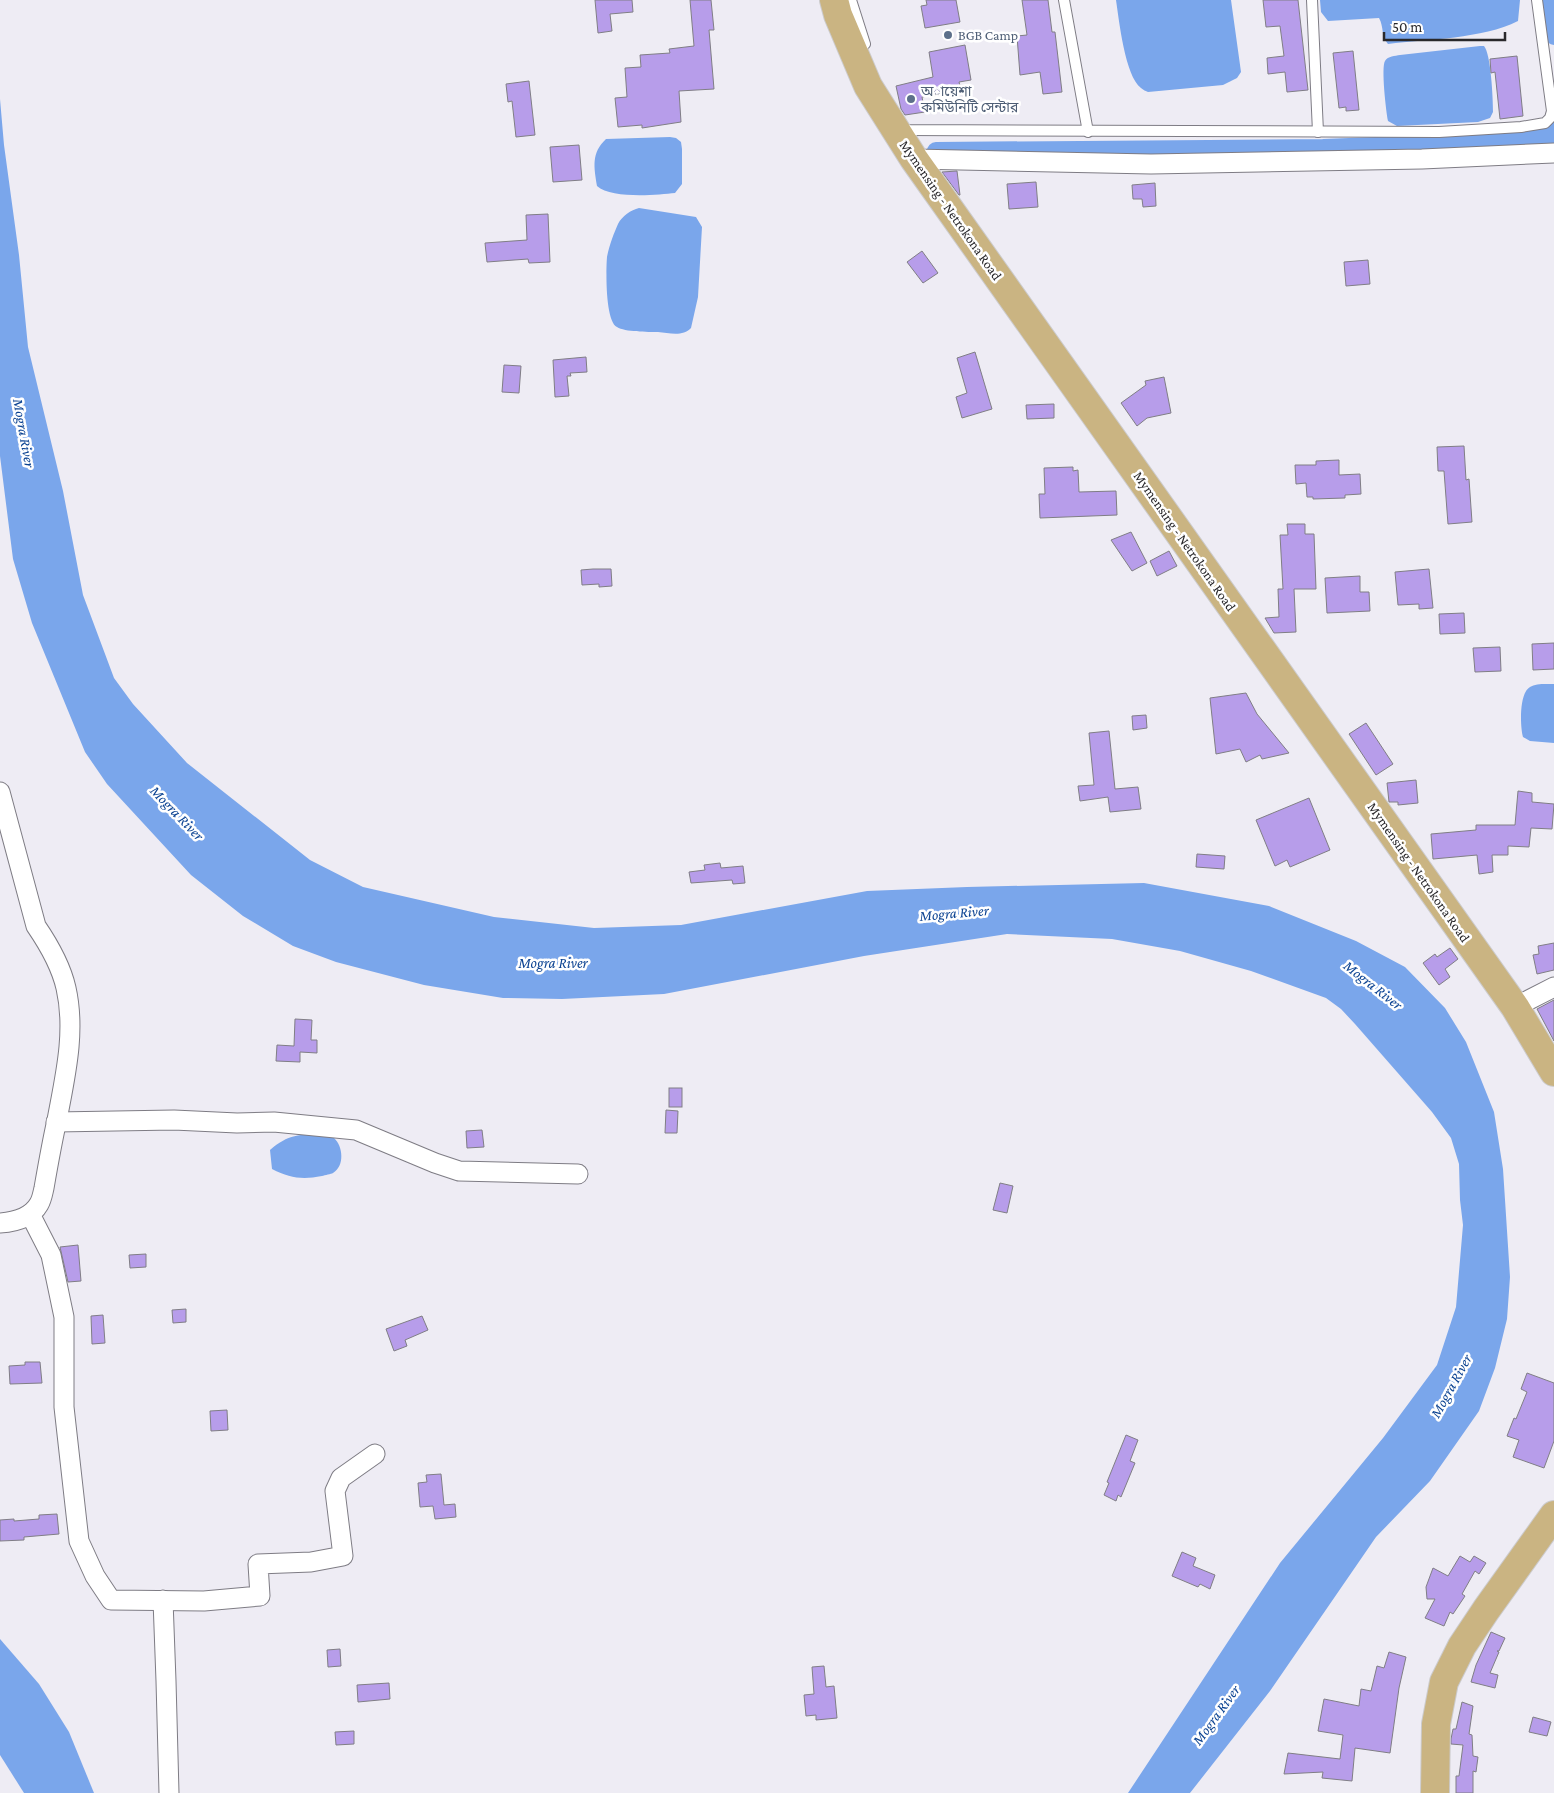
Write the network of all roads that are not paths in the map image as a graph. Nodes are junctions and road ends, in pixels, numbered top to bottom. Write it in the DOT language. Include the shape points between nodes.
graph roads {
  1 [pos="834,0"];
  2 [pos="851,0"];
  3 [pos="1064,0"];
  4 [pos="1312,0"];
  5 [pos="1536,0"];
  6 [pos="869,57"];
  7 [pos="878,84"];
  8 [pos="1088,132"];
  9 [pos="1318,132"];
  10 [pos="1554,153"];
  11 [pos="914,159"];
  12 [pos="0,792"];
  13 [pos="1554,987"];
  14 [pos="1515,1007"];
  15 [pos="1554,1072"];
  16 [pos="56,1122"];
  17 [pos="578,1174"];
  18 [pos="30,1214"];
  19 [pos="0,1223"];
  20 [pos="374,1454"];
  21 [pos="1554,1515"];
  22 [pos="162,1600"];
  23 [pos="169,1793"];
  24 [pos="1435,1793"];
  1 -- 11 [label="main road, Mymensing - Netrokona Road" via="868,86"];
  2 -- 6 [label="lane"];
  3 -- 8 [label="lane"];
  4 -- 9 [label="lane"];
  5 -- 9 [label="lane" via="1552,111 1545,122 1521,127 1439,132"];
  7 -- 8 [label="lane" via="888,112 906,130"];
  8 -- 9 [label="lane"];
  10 -- 11 [label="street" via="1151,164"];
  11 -- 14 [label="main road, Mymensing - Netrokona Road"];
  12 -- 16 [label="street" via="36,926 53,954 66,987 70,1041"];
  13 -- 14 [label="street"];
  14 -- 15 [label="main road, Mymensing - Netrokona Road"];
  16 -- 17 [label="street" via="274,1122 356,1130 459,1171"];
  16 -- 18 [label="street" via="40,1204"];
  18 -- 19 [label="street" via="14,1222"];
  18 -- 22 [label="street" via="51,1255 64,1316 64,1407 79,1542 111,1600"];
  20 -- 22 [label="street" via="341,1478 335,1490 343,1556 311,1562 258,1564 260,1596 204,1601"];
  21 -- 24 [label="main road" via="1466,1639 1444,1682 1436,1724"];
  22 -- 23 [label="street"];
}
